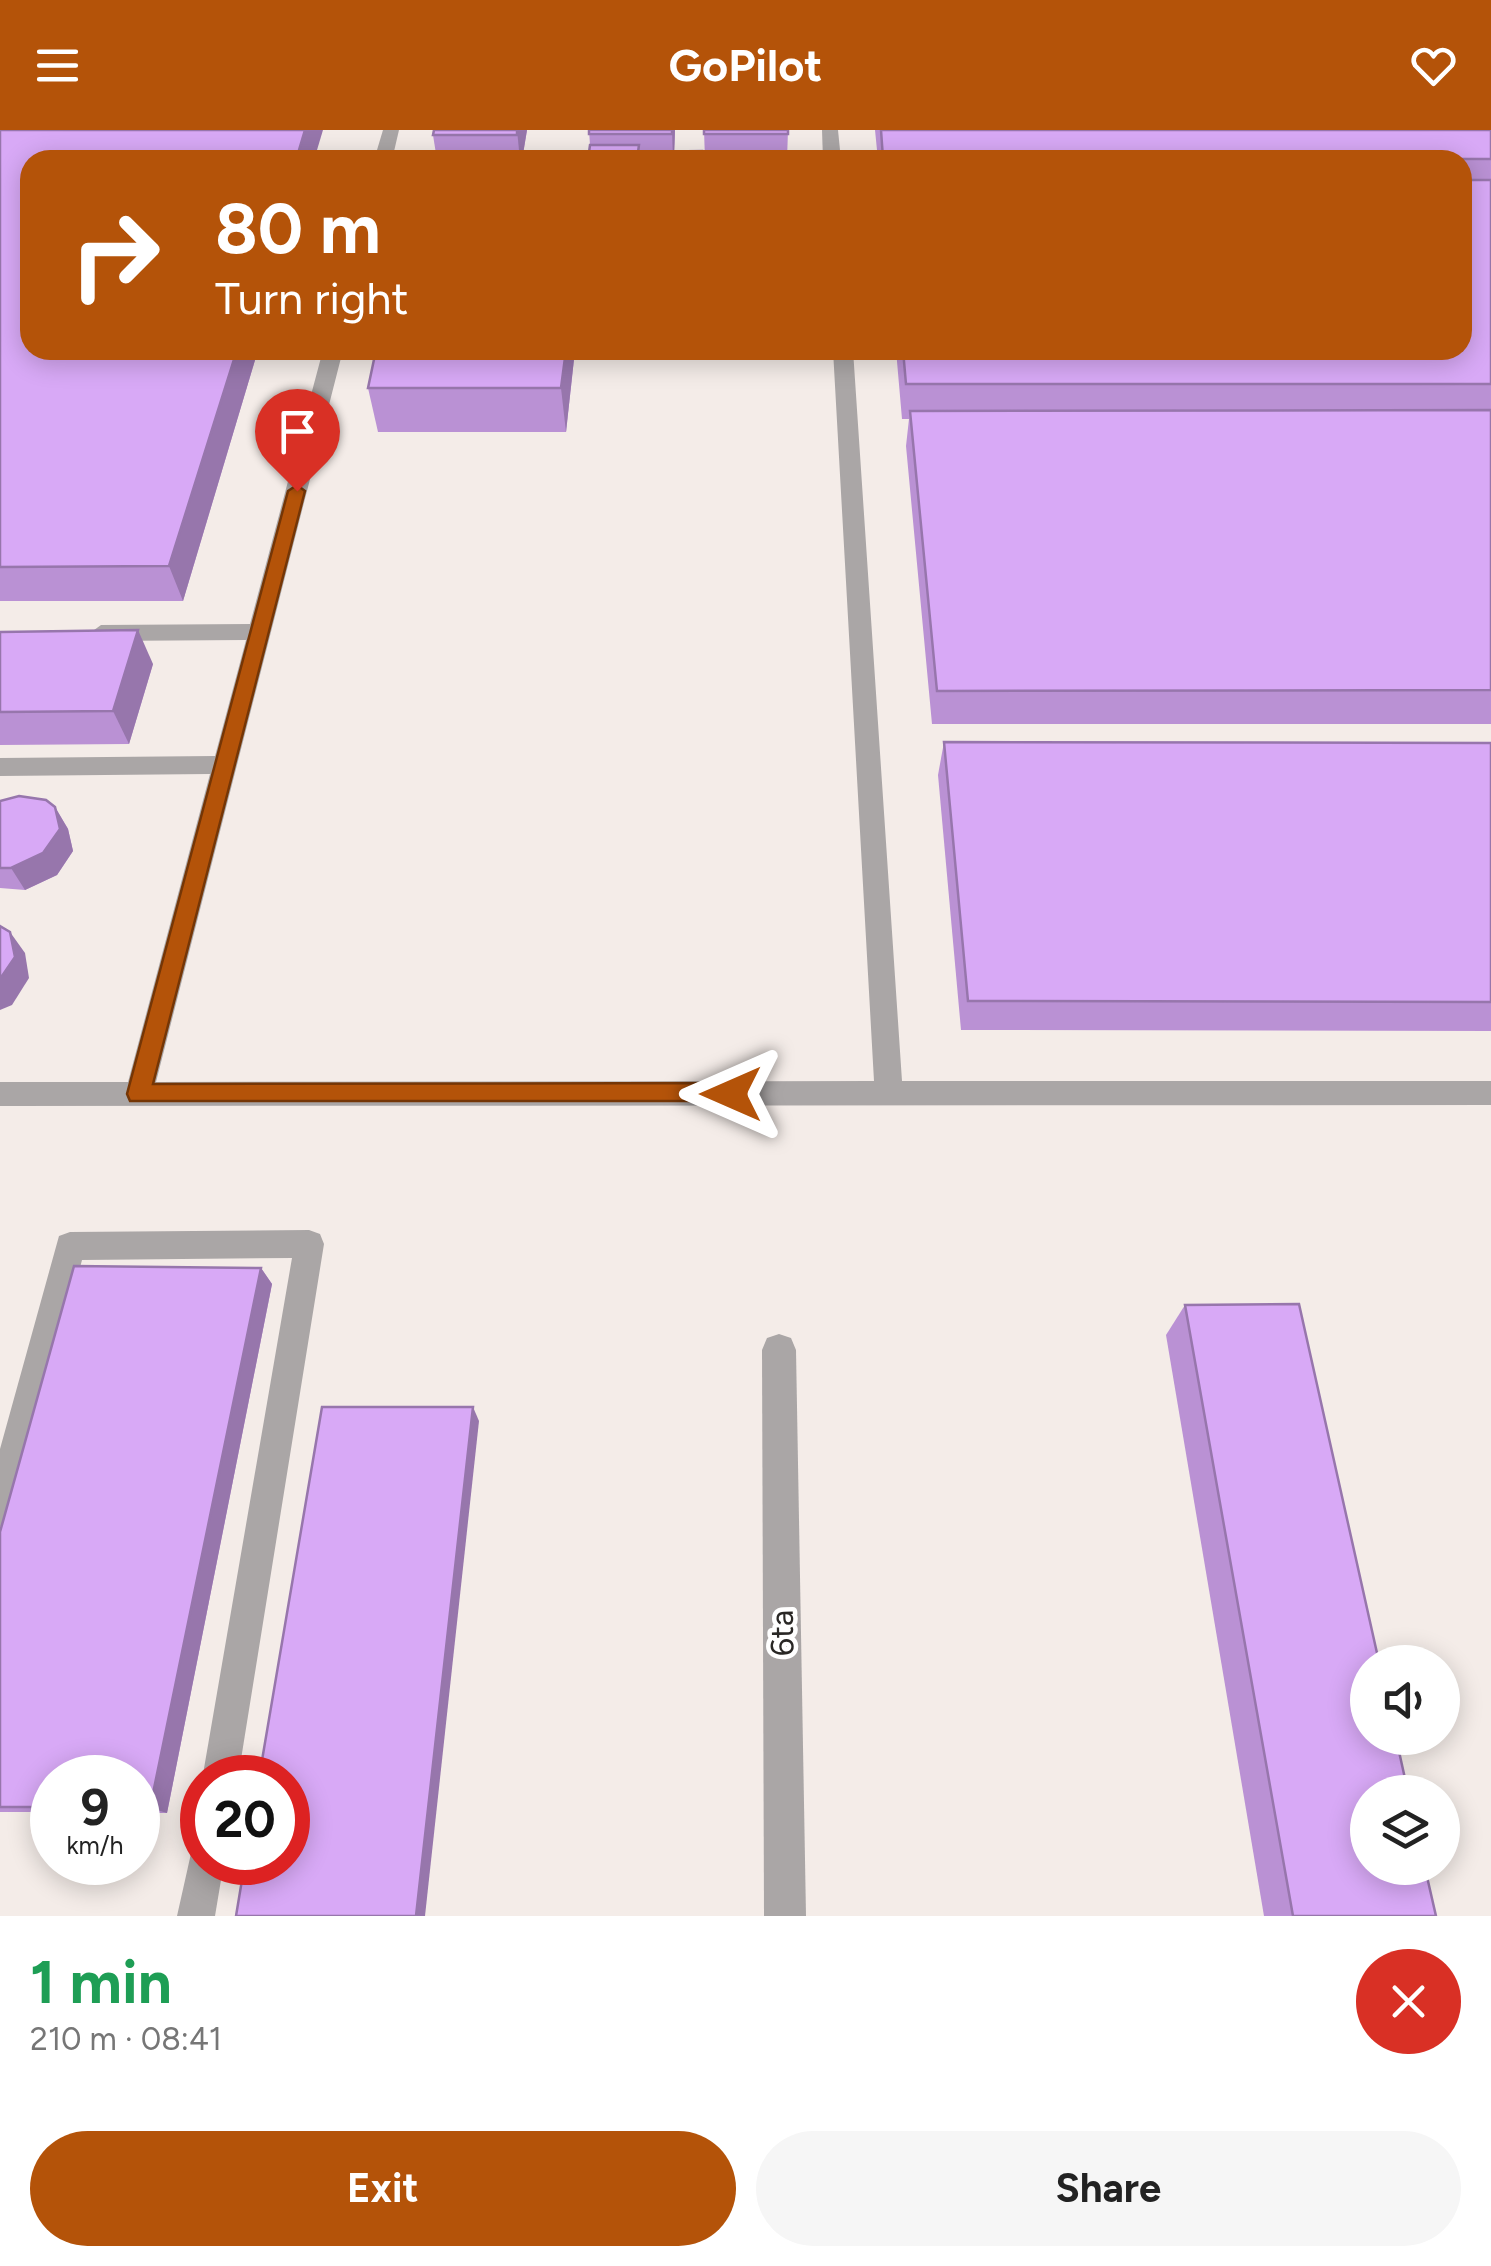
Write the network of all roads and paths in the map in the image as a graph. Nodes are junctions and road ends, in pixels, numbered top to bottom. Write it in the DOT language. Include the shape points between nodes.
graph roads {
  1 [pos="331,360"];
  2 [pos="844,360"];
  3 [pos="260,632"];
  4 [pos="74,633"];
  5 [pos="225,766"];
  6 [pos="0,767"];
  7 [pos="1491,1093"];
  8 [pos="0,1094"];
  9 [pos="139,1094"];
  10 [pos="889,1094"];
  11 [pos="779,1350"];
  12 [pos="0,1510"];
  13 [pos="224,1755"];
  14 [pos="202,1885"];
  15 [pos="196,1916"];
  16 [pos="785,1916"];
  1 -- 3 [label="lane"];
  2 -- 10 [label="lane"];
  3 -- 4 [label="lane"];
  3 -- 5 [label="lane"];
  5 -- 6 [label="lane"];
  5 -- 9 [label="lane"];
  7 -- 10 [label="lane"];
  8 -- 9 [label="lane"];
  9 -- 10 [label="lane"];
  11 -- 16 [label="street, 6ta"];
  12 -- 13 [label="lane" via="70,1246 309,1244"];
  14 -- 15 [label="lane"];
}
